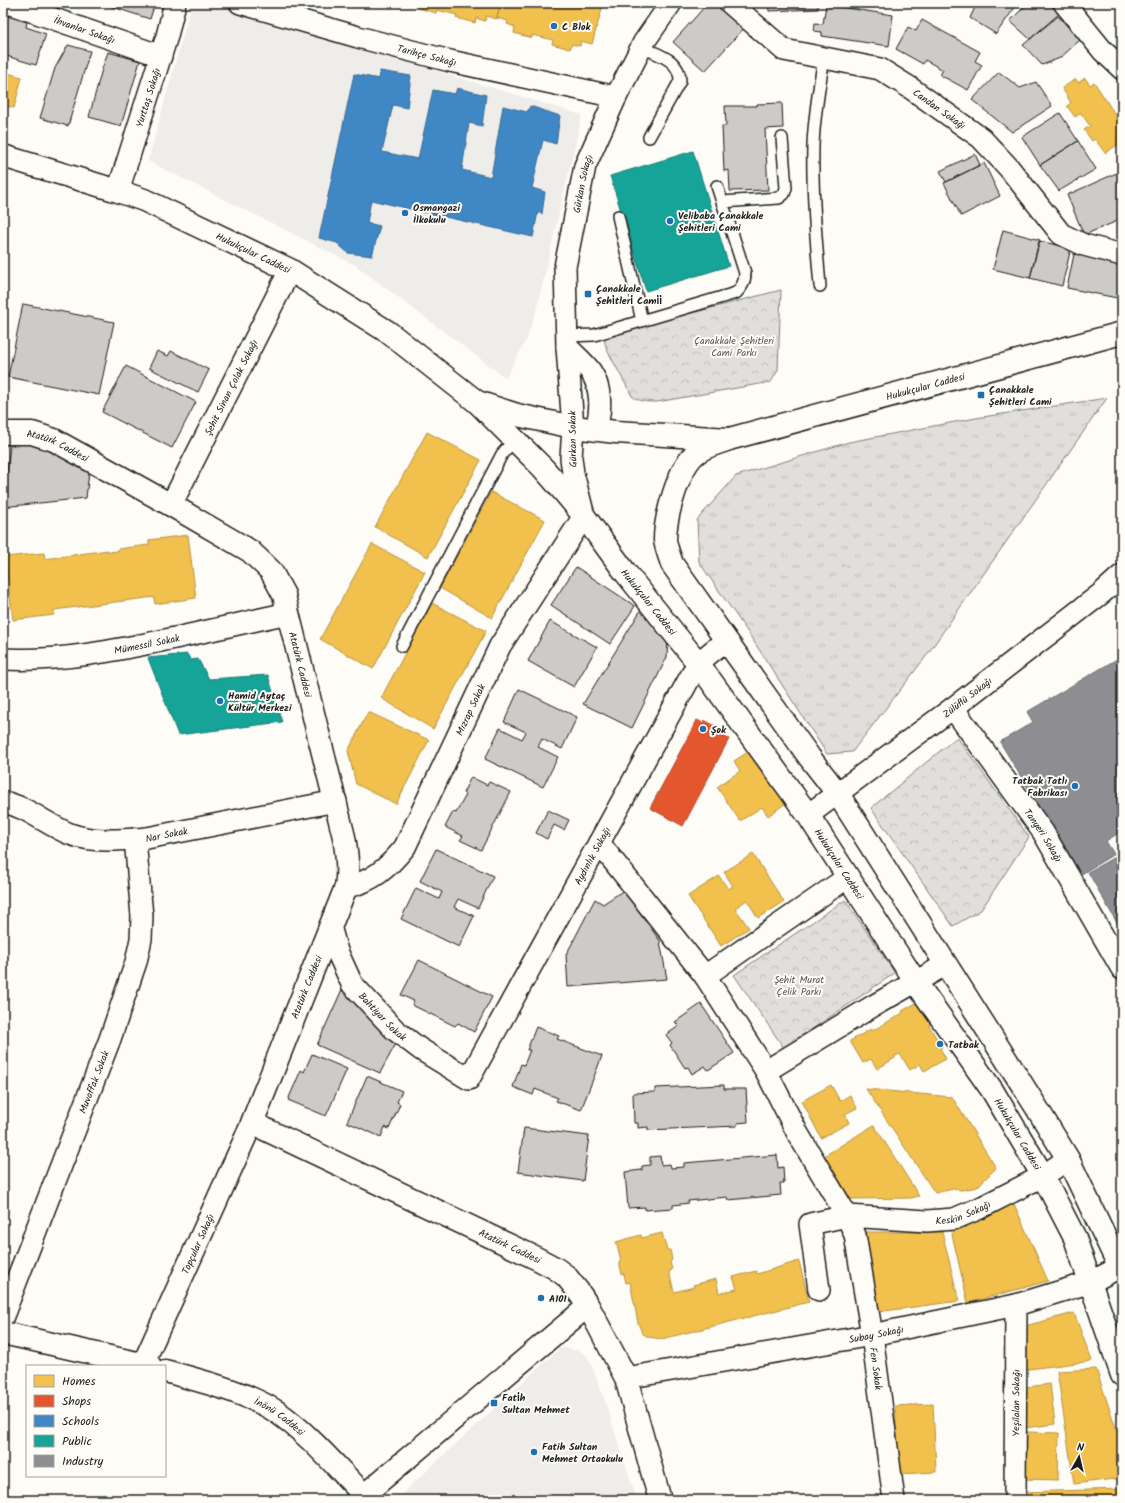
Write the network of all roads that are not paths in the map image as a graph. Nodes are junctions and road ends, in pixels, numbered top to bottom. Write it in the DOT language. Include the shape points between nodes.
graph roads {
  1 [pos="8,3"];
  2 [pos="175,3"];
  3 [pos="240,3"];
  4 [pos="653,3"];
  5 [pos="671,3"];
  6 [pos="730,3"];
  7 [pos="1064,3"];
  8 [pos="643,44"];
  9 [pos="161,56"];
  10 [pos="824,58"];
  11 [pos="1122,69"];
  12 [pos="616,97"];
  13 [pos="650,137"];
  14 [pos="782,138"];
  15 [pos="3,156"];
  16 [pos="717,186"];
  17 [pos="118,191"];
  18 [pos="722,202"];
  19 [pos="618,216"];
  20 [pos="1122,255"];
  21 [pos="290,270"];
  22 [pos="820,286"];
  23 [pos="642,321"];
  24 [pos="1122,333"];
  25 [pos="567,342"];
  26 [pos="477,402"];
  27 [pos="573,427"];
  28 [pos="596,430"];
  29 [pos="3,433"];
  30 [pos="515,439"];
  31 [pos="730,440"];
  32 [pos="171,505"];
  33 [pos="584,516"];
  34 [pos="1122,575"];
  35 [pos="288,613"];
  36 [pos="726,640"];
  37 [pos="402,646"];
  38 [pos="3,659"];
  39 [pos="698,663"];
  40 [pos="953,708"];
  41 [pos="838,794"];
  42 [pos="336,801"];
  43 [pos="3,802"];
  44 [pos="808,815"];
  45 [pos="135,839"];
  46 [pos="599,843"];
  47 [pos="848,877"];
  48 [pos="346,887"];
  49 [pos="330,926"];
  50 [pos="945,965"];
  51 [pos="1122,969"];
  52 [pos="705,976"];
  53 [pos="916,981"];
  54 [pos="766,1071"];
  55 [pos="469,1080"];
  56 [pos="252,1123"];
  57 [pos="1068,1159"];
  58 [pos="1043,1176"];
  59 [pos="847,1216"];
  60 [pos="1121,1269"];
  61 [pos="1091,1282"];
  62 [pos="819,1290"];
  63 [pos="588,1306"];
  64 [pos="1016,1306"];
  65 [pos="3,1316"];
  66 [pos="3,1333"];
  67 [pos="872,1335"];
  68 [pos="146,1365"];
  69 [pos="166,1371"];
  70 [pos="1122,1375"];
  71 [pos="626,1378"];
  72 [pos="361,1498"];
  73 [pos="660,1500"];
  74 [pos="894,1500"];
  75 [pos="1015,1500"];
  1 -- 9 [label="street, İhvanlar Sokağı"];
  2 -- 9 [label="street, Yurttaş Sokağı"];
  3 -- 12 [label="street, Tarihçe Sokağı" via="450,61"];
  4 -- 8 [label="street, Gürkan Sokağı"];
  5 -- 8 [label="street, Gürkan Sokağı"];
  6 -- 10 [label="street, Candan Sokağı" via="784,50"];
  7 -- 11 [label="street" via="1103,51"];
  8 -- 12 [label="street, Gürkan Sokağı"];
  8 -- 13 [label="lane" via="673,62 680,75 680,81"];
  9 -- 17 [label="street, Yurttaş Sokağı"];
  10 -- 20 [label="street, Candan Sokağı" via="880,69 909,87 982,138 1061,234 1084,245"];
  10 -- 22 [label="lane" via="818,88 813,145 814,217"];
  12 -- 25 [label="street, Gürkan Sokağı" via="586,166 565,266"];
  14 -- 18 [label="lane" via="786,188 784,194 779,198"];
  15 -- 17 [label="street, Hukukçular Caddesi"];
  16 -- 18 [label="lane"];
  17 -- 21 [label="street, Hukukçular Caddesi" via="144,200"];
  18 -- 23 [label="lane" via="745,273 743,285 736,293"];
  19 -- 23 [label="lane"];
  21 -- 26 [label="street, Hukukçular Caddesi" via="388,332"];
  21 -- 32 [label="street, Şehit Sinan Çolak Sokağı"];
  23 -- 25 [label="lane"];
  24 -- 31 [label="street, Hukukçular Caddesi"];
  25 -- 27 [label="street, Gürkan Sokak"];
  25 -- 28 [label="street" via="591,372 597,387 600,399"];
  26 -- 27 [label="street, Hukukçular Caddesi" via="518,415"];
  26 -- 30 [label="street, Hukukçular Caddesi"];
  27 -- 28 [label="street, Hukukçular Caddesi"];
  27 -- 33 [label="street, Gürkan Sokak" via="571,458"];
  28 -- 31 [label="street, Hukukçular Caddesi"];
  29 -- 32 [label="street, Atatürk Caddesi" via="32,433 54,440"];
  30 -- 33 [label="street, Hukukçular Caddesi"];
  30 -- 37 [label="lane" via="502,454"];
  31 -- 36 [label="street, Hukukçular Caddesi" via="696,453 687,463 672,499 665,541 672,564"];
  32 -- 35 [label="street, Atatürk Caddesi" via="250,551 271,571 284,596"];
  33 -- 39 [label="street, Hukukçular Caddesi" via="624,572"];
  33 -- 48 [label="street, Mızrap Sokak" via="500,646 405,847 378,875"];
  34 -- 40 [label="street, Zülüflü Sokağı"];
  35 -- 38 [label="street, Mümessil Sokak" via="92,654 49,659"];
  35 -- 42 [label="street, Atatürk Caddesi"];
  36 -- 39 [label="street, Aydınlık Sokağı"];
  36 -- 41 [label="street, Hukukçular Caddesi"];
  39 -- 44 [label="street, Hukukçular Caddesi"];
  39 -- 46 [label="street, Aydınlık Sokağı"];
  40 -- 41 [label="street, Zülüflü Sokağı"];
  40 -- 51 [label="street, Tanyeri Sokağı" via="1043,832"];
  41 -- 44 [label="street, Zülüflü Sokağı"];
  41 -- 50 [label="street, Hukukçular Caddesi"];
  42 -- 45 [label="street, Nar Sokak"];
  42 -- 48 [label="street, Atatürk Caddesi" via="348,862"];
  43 -- 45 [label="street, Nar Sokak" via="26,810 69,834 84,838"];
  44 -- 47 [label="street, Hukukçular Caddesi"];
  45 -- 65 [label="street, Muvaffak Sokak" via="142,916 136,962 110,1039"];
  46 -- 52 [label="street, Fen Sokak"];
  46 -- 55 [label="street, Aydınlık Sokağı"];
  47 -- 52 [label="street"];
  47 -- 53 [label="street, Hukukçular Caddesi"];
  48 -- 49 [label="street, Atatürk Caddesi"];
  49 -- 55 [label="street, Bahtiyar Sokak" via="337,951 352,984 395,1030"];
  49 -- 56 [label="street, Atatürk Caddesi"];
  50 -- 53 [label="street"];
  50 -- 57 [label="street, Hukukçular Caddesi"];
  52 -- 54 [label="street, Fen Sokak"];
  53 -- 54 [label="street"];
  53 -- 58 [label="street, Hukukçular Caddesi" via="992,1090"];
  54 -- 59 [label="street, Fen Sokak" via="798,1134"];
  56 -- 63 [label="street, Atatürk Caddesi" via="555,1268 566,1276"];
  56 -- 68 [label="street, Topçular Sokağı"];
  57 -- 58 [label="street, Keskin Sokağı"];
  57 -- 60 [label="street, Hukukçular Caddesi"];
  58 -- 59 [label="street, Keskin Sokağı" via="954,1219 927,1221"];
  58 -- 61 [label="street, Hukukçular Caddesi" via="1075,1238"];
  59 -- 62 [label="street, Keskin Sokağı" via="810,1224"];
  59 -- 67 [label="street, Fen Sokak" via="855,1234"];
  60 -- 61 [label="street, Subay Sokağı"];
  61 -- 64 [label="street, Subay Sokağı"];
  61 -- 70 [label="street, Hukukçular Caddesi"];
  63 -- 71 [label="street, Atatürk Caddesi"];
  63 -- 72 [label="street"];
  64 -- 67 [label="street, Subay Sokağı"];
  64 -- 75 [label="street, Yeşilalan Sokağı"];
  66 -- 68 [label="street"];
  67 -- 71 [label="street, Subay Sokağı"];
  67 -- 74 [label="street, Fen Sokak"];
  69 -- 72 [label="street, İnönü Caddesi" via="245,1396 276,1412 300,1430"];
  71 -- 73 [label="street, Atatürk Caddesi"];
}
